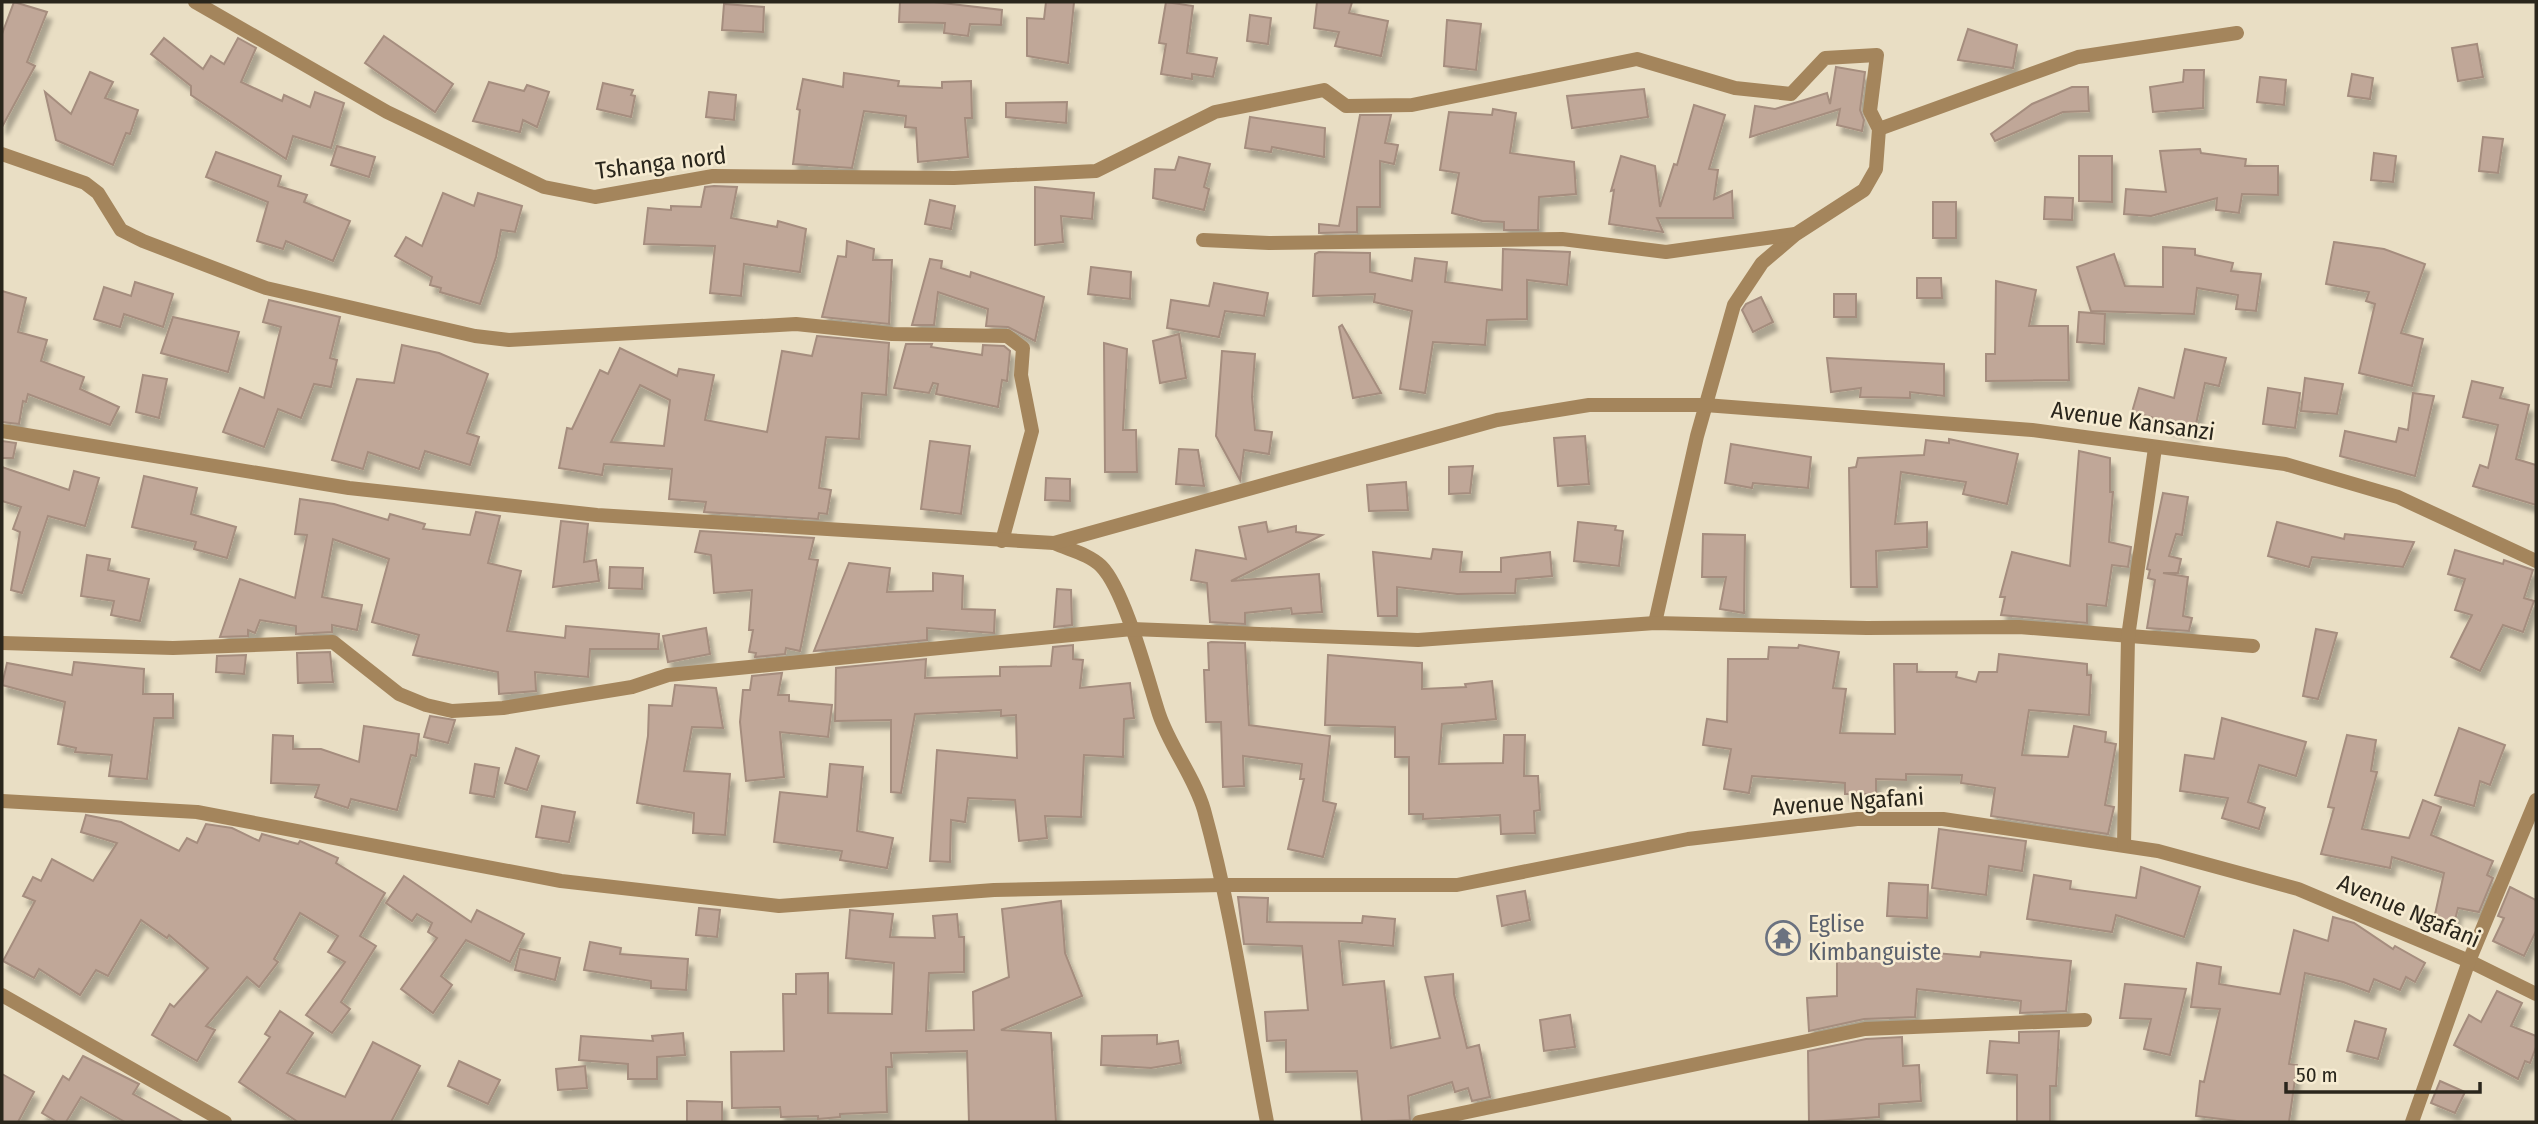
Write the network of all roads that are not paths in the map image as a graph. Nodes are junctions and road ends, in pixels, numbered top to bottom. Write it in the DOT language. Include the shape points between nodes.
graph roads {
  1 [pos="195,2"];
  2 [pos="2237,33"];
  3 [pos="1879,129"];
  4 [pos="2,154"];
  5 [pos="1796,234"];
  6 [pos="1203,240"];
  7 [pos="1705,405"];
  8 [pos="2,431"];
  9 [pos="2155,448"];
  10 [pos="1002,541"];
  11 [pos="1054,544"];
  12 [pos="2536,561"];
  13 [pos="1655,622"];
  14 [pos="1132,629"];
  15 [pos="2129,637"];
  16 [pos="2,643"];
  17 [pos="2253,646"];
  18 [pos="2536,800"];
  19 [pos="2,801"];
  20 [pos="2124,845"];
  21 [pos="1222,885"];
  22 [pos="2469,961"];
  23 [pos="2536,994"];
  24 [pos="2,995"];
  25 [pos="2085,1020"];
  26 [pos="225,1122"];
  27 [pos="1267,1122"];
  28 [pos="1419,1122"];
  29 [pos="2412,1122"];
  1 -- 3 [label="street, Tshanga nord" via="387,113 544,187 595,197 713,176 954,178 1096,171 1196,120 1240,105 1324,90 1346,106 1412,105 1637,59 1735,88 1791,94 1825,58 1877,55 1870,111"];
  2 -- 3 [label="street" via="2078,57"];
  3 -- 5 [label="street" via="1876,169 1864,190"];
  4 -- 10 [label="street" via="85,183 98,193 121,230 266,288 475,336 509,340 796,324 892,334 1007,336 1023,348 1021,374 1032,431"];
  5 -- 6 [label="street" via="1666,252 1562,239"];
  5 -- 7 [label="street" via="1762,263 1734,305"];
  7 -- 9 [label="street, Avenue Kansanzi" via="2032,430"];
  7 -- 11 [label="street, Avenue Kansanzi" via="1589,405 1497,420"];
  7 -- 13 [label="street"];
  8 -- 10 [label="street" via="349,488 597,515"];
  9 -- 12 [label="street, Avenue Kansanzi" via="2285,464 2398,497"];
  9 -- 15 [label="street"];
  10 -- 11 [label="street"];
  11 -- 14 [label="street" via="1092,558 1103,568"];
  13 -- 14 [label="street" via="1418,640"];
  13 -- 15 [label="street" via="2019,627"];
  14 -- 16 [label="street" via="668,675 632,687 468,711 426,705 399,694 334,642 173,648"];
  14 -- 21 [label="street" via="1163,724 1203,807"];
  15 -- 17 [label="street"];
  15 -- 20 [label="street"];
  18 -- 22 [label="street"];
  19 -- 21 [label="street, Avenue Ngafani" via="197,811 561,881 779,906 994,891"];
  20 -- 21 [label="street, Avenue Ngafani" via="1943,819 1857,819 1688,839 1457,885"];
  20 -- 22 [label="street, Avenue Ngafani" via="2298,889"];
  21 -- 27 [label="street"];
  22 -- 23 [label="street, Avenue Ngafani"];
  22 -- 29 [label="street"];
  24 -- 26 [label="street"];
  25 -- 28 [label="street" via="1866,1029"];
}
